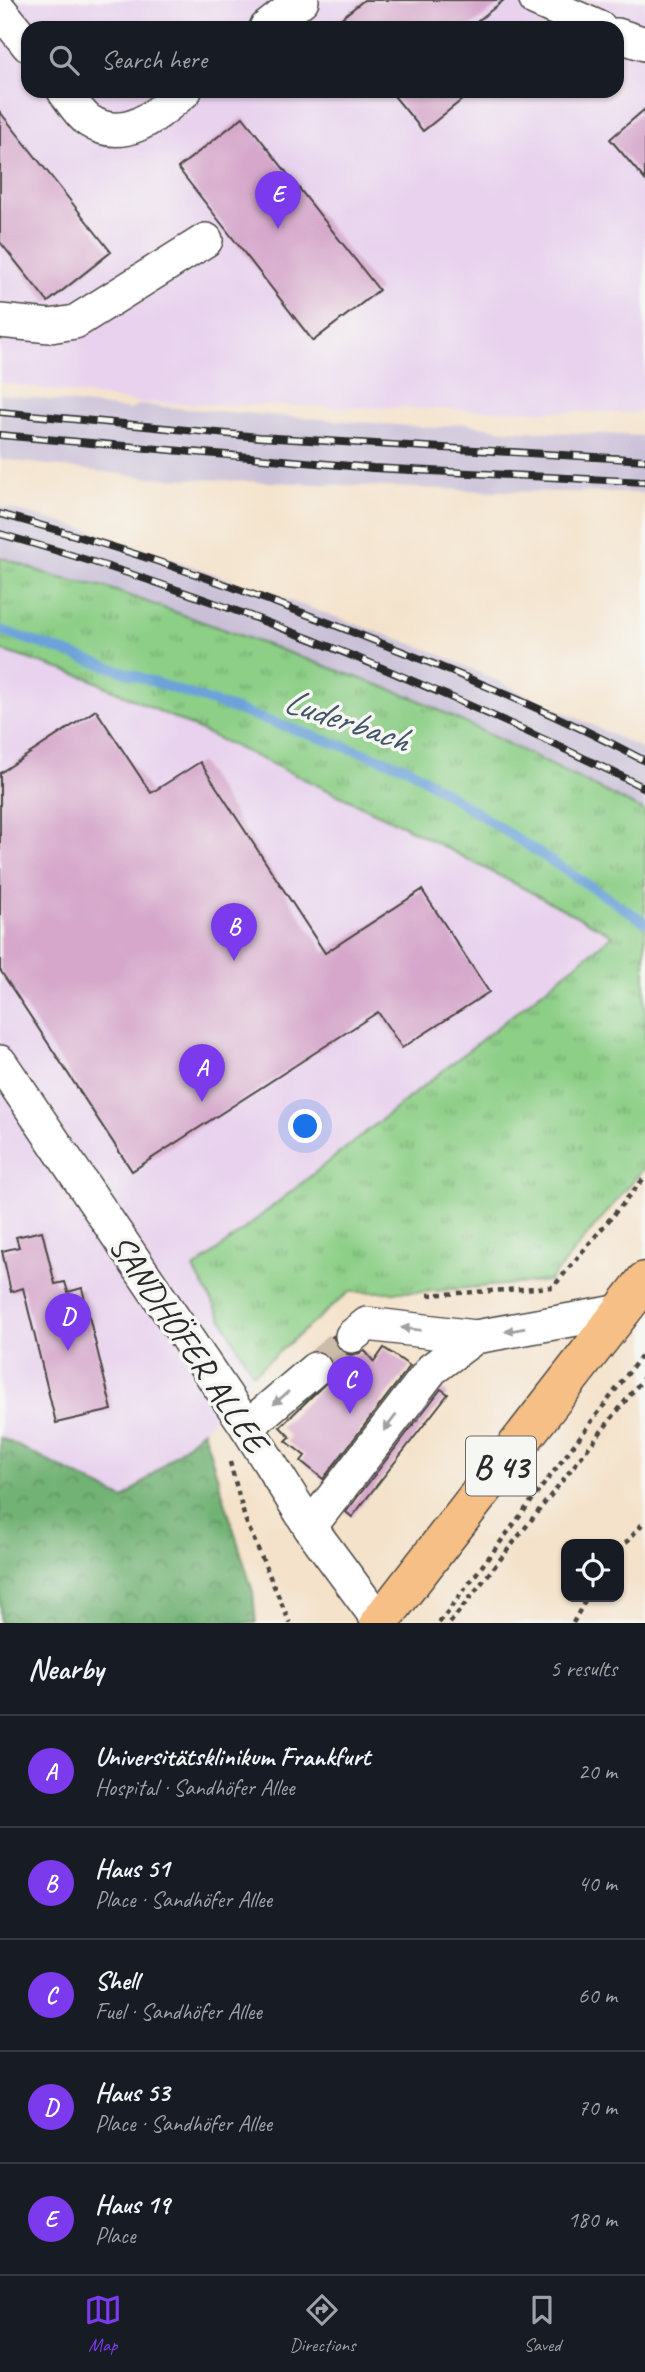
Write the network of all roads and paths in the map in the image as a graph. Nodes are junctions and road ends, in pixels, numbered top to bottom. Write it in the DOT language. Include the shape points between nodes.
graph roads {
  1 [pos="302,0"];
  2 [pos="536,0"];
  3 [pos="0,10"];
  4 [pos="275,21"];
  5 [pos="584,21"];
  6 [pos="21,36"];
  7 [pos="624,38"];
  8 [pos="645,44"];
  9 [pos="70,98"];
  10 [pos="176,98"];
  11 [pos="206,240"];
  12 [pos="0,321"];
  13 [pos="0,1062"];
  14 [pos="645,1177"];
  15 [pos="645,1281"];
  16 [pos="414,1296"];
  17 [pos="622,1311"];
  18 [pos="352,1336"];
  19 [pos="475,1337"];
  20 [pos="645,1350"];
  21 [pos="315,1369"];
  22 [pos="645,1376"];
  23 [pos="242,1420"];
  24 [pos="645,1521"];
  25 [pos="310,1527"];
  26 [pos="624,1545"];
  27 [pos="584,1602"];
  28 [pos="380,1622"];
  29 [pos="290,1623"];
  30 [pos="439,1623"];
  31 [pos="450,1623"];
  32 [pos="573,1623"];
  1 -- 4 [label="street"];
  2 -- 5 [label="street"];
  3 -- 6 [label="street"];
  7 -- 8 [label="street"];
  9 -- 10 [label="street" via="88,121 110,128 139,127"];
  11 -- 12 [label="street" via="75,321 50,326"];
  13 -- 23 [label="street, SANDHÖFER ALLEE"];
  14 -- 16 [label="path" via="553,1287"];
  15 -- 17 [label="main road, B 43"];
  17 -- 19 [label="street, one-way"];
  17 -- 28 [label="main road, B 43"];
  19 -- 18 [label="street, one-way" via="367,1324"];
  19 -- 25 [label="street, one-way" via="432,1369"];
  20 -- 30 [label="path"];
  21 -- 23 [label="street, one-way"];
  22 -- 31 [label="path"];
  23 -- 25 [label="street, SANDHÖFER ALLEE"];
  23 -- 29 [label="path" via="229,1467 245,1519"];
  24 -- 26 [label="path"];
  25 -- 28 [label="street, SANDHÖFER ALLEE"];
  27 -- 32 [label="path"];
}
